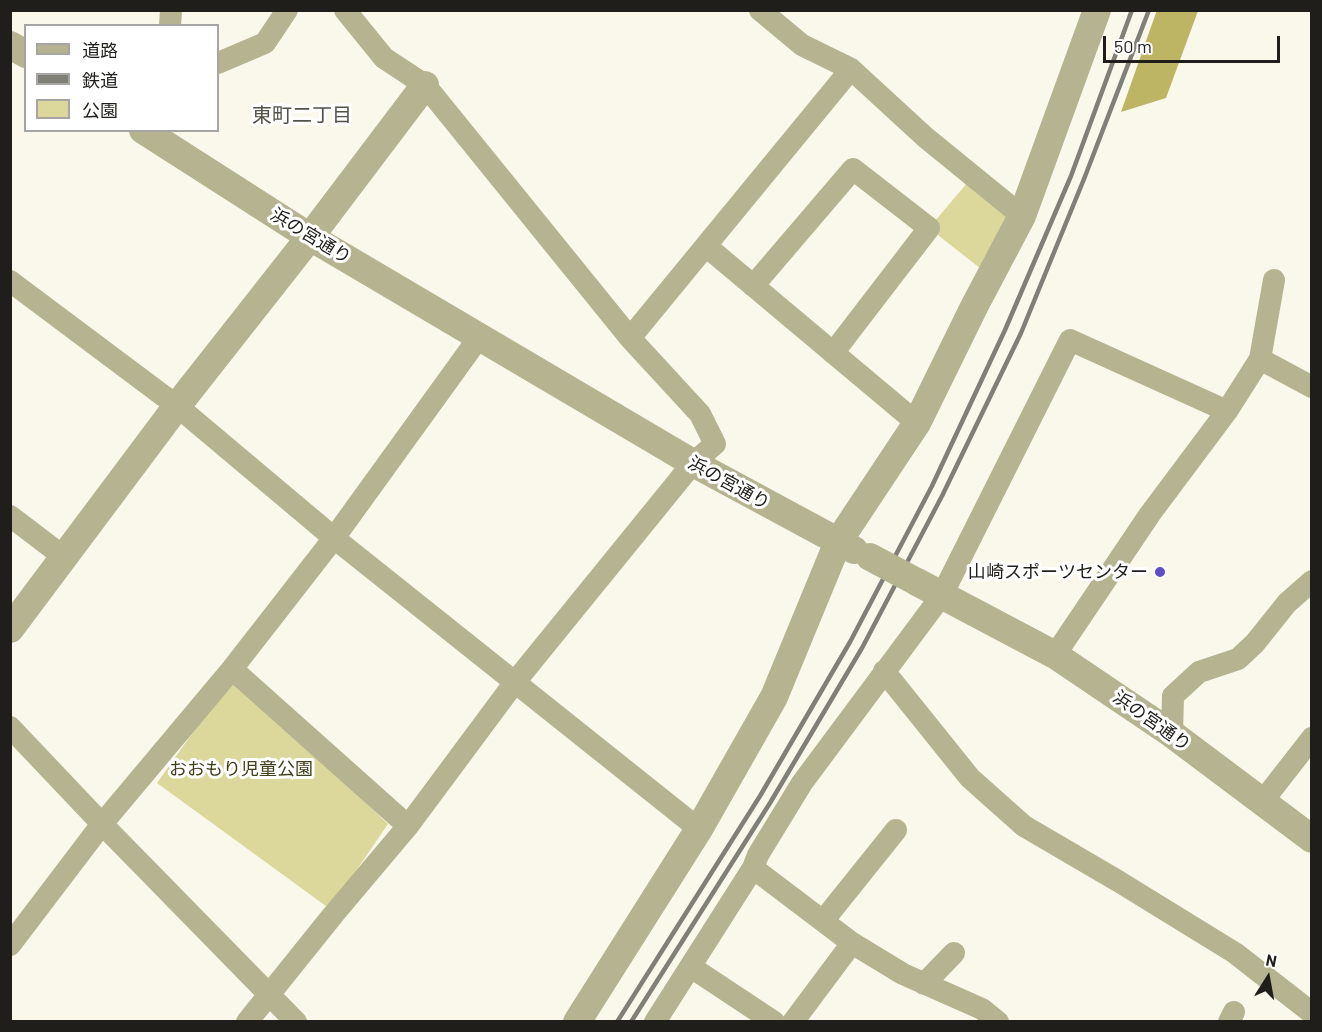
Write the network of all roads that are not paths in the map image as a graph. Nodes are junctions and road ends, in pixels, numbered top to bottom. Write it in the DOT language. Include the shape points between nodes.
graph roads {
  1 [pos="287,10"];
  2 [pos="345,10"];
  3 [pos="760,10"];
  4 [pos="1096,10"];
  5 [pos="10,45"];
  6 [pos="24,53"];
  7 [pos="219,63"];
  8 [pos="851,69"];
  9 [pos="425,85"];
  10 [pos="145,132"];
  11 [pos="1022,216"];
  12 [pos="310,237"];
  13 [pos="706,246"];
  14 [pos="1274,280"];
  15 [pos="10,281"];
  16 [pos="753,286"];
  17 [pos="480,336"];
  18 [pos="630,338"];
  19 [pos="833,353"];
  20 [pos="1260,359"];
  21 [pos="1311,387"];
  22 [pos="177,406"];
  23 [pos="1227,411"];
  24 [pos="917,423"];
  25 [pos="693,463"];
  26 [pos="10,516"];
  27 [pos="334,538"];
  28 [pos="838,542"];
  29 [pos="64,557"];
  30 [pos="1311,581"];
  31 [pos="942,596"];
  32 [pos="10,629"];
  33 [pos="1055,655"];
  34 [pos="232,669"];
  35 [pos="884,671"];
  36 [pos="515,682"];
  37 [pos="10,727"];
  38 [pos="1172,734"];
  39 [pos="1311,738"];
  40 [pos="1262,802"];
  41 [pos="102,824"];
  42 [pos="408,826"];
  43 [pos="699,829"];
  44 [pos="896,830"];
  45 [pos="1311,839"];
  46 [pos="753,868"];
  47 [pos="823,921"];
  48 [pos="852,943"];
  49 [pos="10,945"];
  50 [pos="954,953"];
  51 [pos="691,967"];
  52 [pos="924,984"];
  53 [pos="270,994"];
  54 [pos="1311,1012"];
  55 [pos="247,1022"];
  56 [pos="296,1022"];
  57 [pos="577,1022"];
  58 [pos="655,1022"];
  59 [pos="774,1022"];
  60 [pos="793,1022"];
  61 [pos="998,1022"];
  1 -- 7 [label="street" via="265,43"];
  2 -- 9 [label="street" via="384,58"];
  3 -- 8 [label="street" via="802,45"];
  4 -- 11 [label="street"];
  5 -- 6 [label="street"];
  8 -- 11 [label="street"];
  8 -- 13 [label="street"];
  9 -- 12 [label="street"];
  9 -- 18 [label="street"];
  10 -- 12 [label="street, 浜の宮通り"];
  11 -- 24 [label="street"];
  12 -- 17 [label="street, 浜の宮通り"];
  12 -- 22 [label="street"];
  13 -- 16 [label="street"];
  13 -- 18 [label="street"];
  14 -- 20 [label="street"];
  15 -- 22 [label="street"];
  16 -- 19 [label="street"];
  16 -- 19 [label="street" via="853,169 929,228"];
  17 -- 25 [label="street, 浜の宮通り"];
  17 -- 27 [label="street"];
  18 -- 25 [label="street" via="700,414 715,444"];
  19 -- 24 [label="street"];
  20 -- 21 [label="street"];
  20 -- 23 [label="street"];
  22 -- 27 [label="street"];
  22 -- 29 [label="street"];
  23 -- 31 [label="street" via="1070,340"];
  23 -- 33 [label="street" via="1150,514"];
  24 -- 28 [label="street"];
  25 -- 28 [label="street, 浜の宮通り"];
  25 -- 36 [label="street"];
  26 -- 29 [label="street"];
  27 -- 34 [label="street"];
  27 -- 36 [label="street"];
  28 -- 31 [label="street, 浜の宮通り, bridge"];
  28 -- 43 [label="street" via="774,697"];
  29 -- 32 [label="street"];
  30 -- 38 [label="street" via="1238,659 1199,672 1173,696"];
  31 -- 33 [label="street, 浜の宮通り"];
  31 -- 35 [label="street"];
  33 -- 38 [label="street, 浜の宮通り"];
  34 -- 41 [label="street"];
  34 -- 42 [label="street"];
  35 -- 46 [label="street" via="802,783"];
  35 -- 54 [label="street" via="970,778 1024,826 1235,953"];
  36 -- 42 [label="street"];
  36 -- 43 [label="street"];
  37 -- 41 [label="street"];
  38 -- 40 [label="street, 浜の宮通り"];
  39 -- 40 [label="street"];
  40 -- 45 [label="street, 浜の宮通り"];
  41 -- 49 [label="street"];
  41 -- 53 [label="street"];
  42 -- 53 [label="street"];
  43 -- 57 [label="street"];
  44 -- 47 [label="street"];
  46 -- 47 [label="street"];
  46 -- 51 [label="street"];
  47 -- 48 [label="street"];
  48 -- 52 [label="street"];
  48 -- 60 [label="street"];
  50 -- 52 [label="street"];
  51 -- 58 [label="street"];
  51 -- 59 [label="street"];
  52 -- 61 [label="street" via="982,1009"];
  53 -- 55 [label="street"];
  53 -- 56 [label="street"];
}
